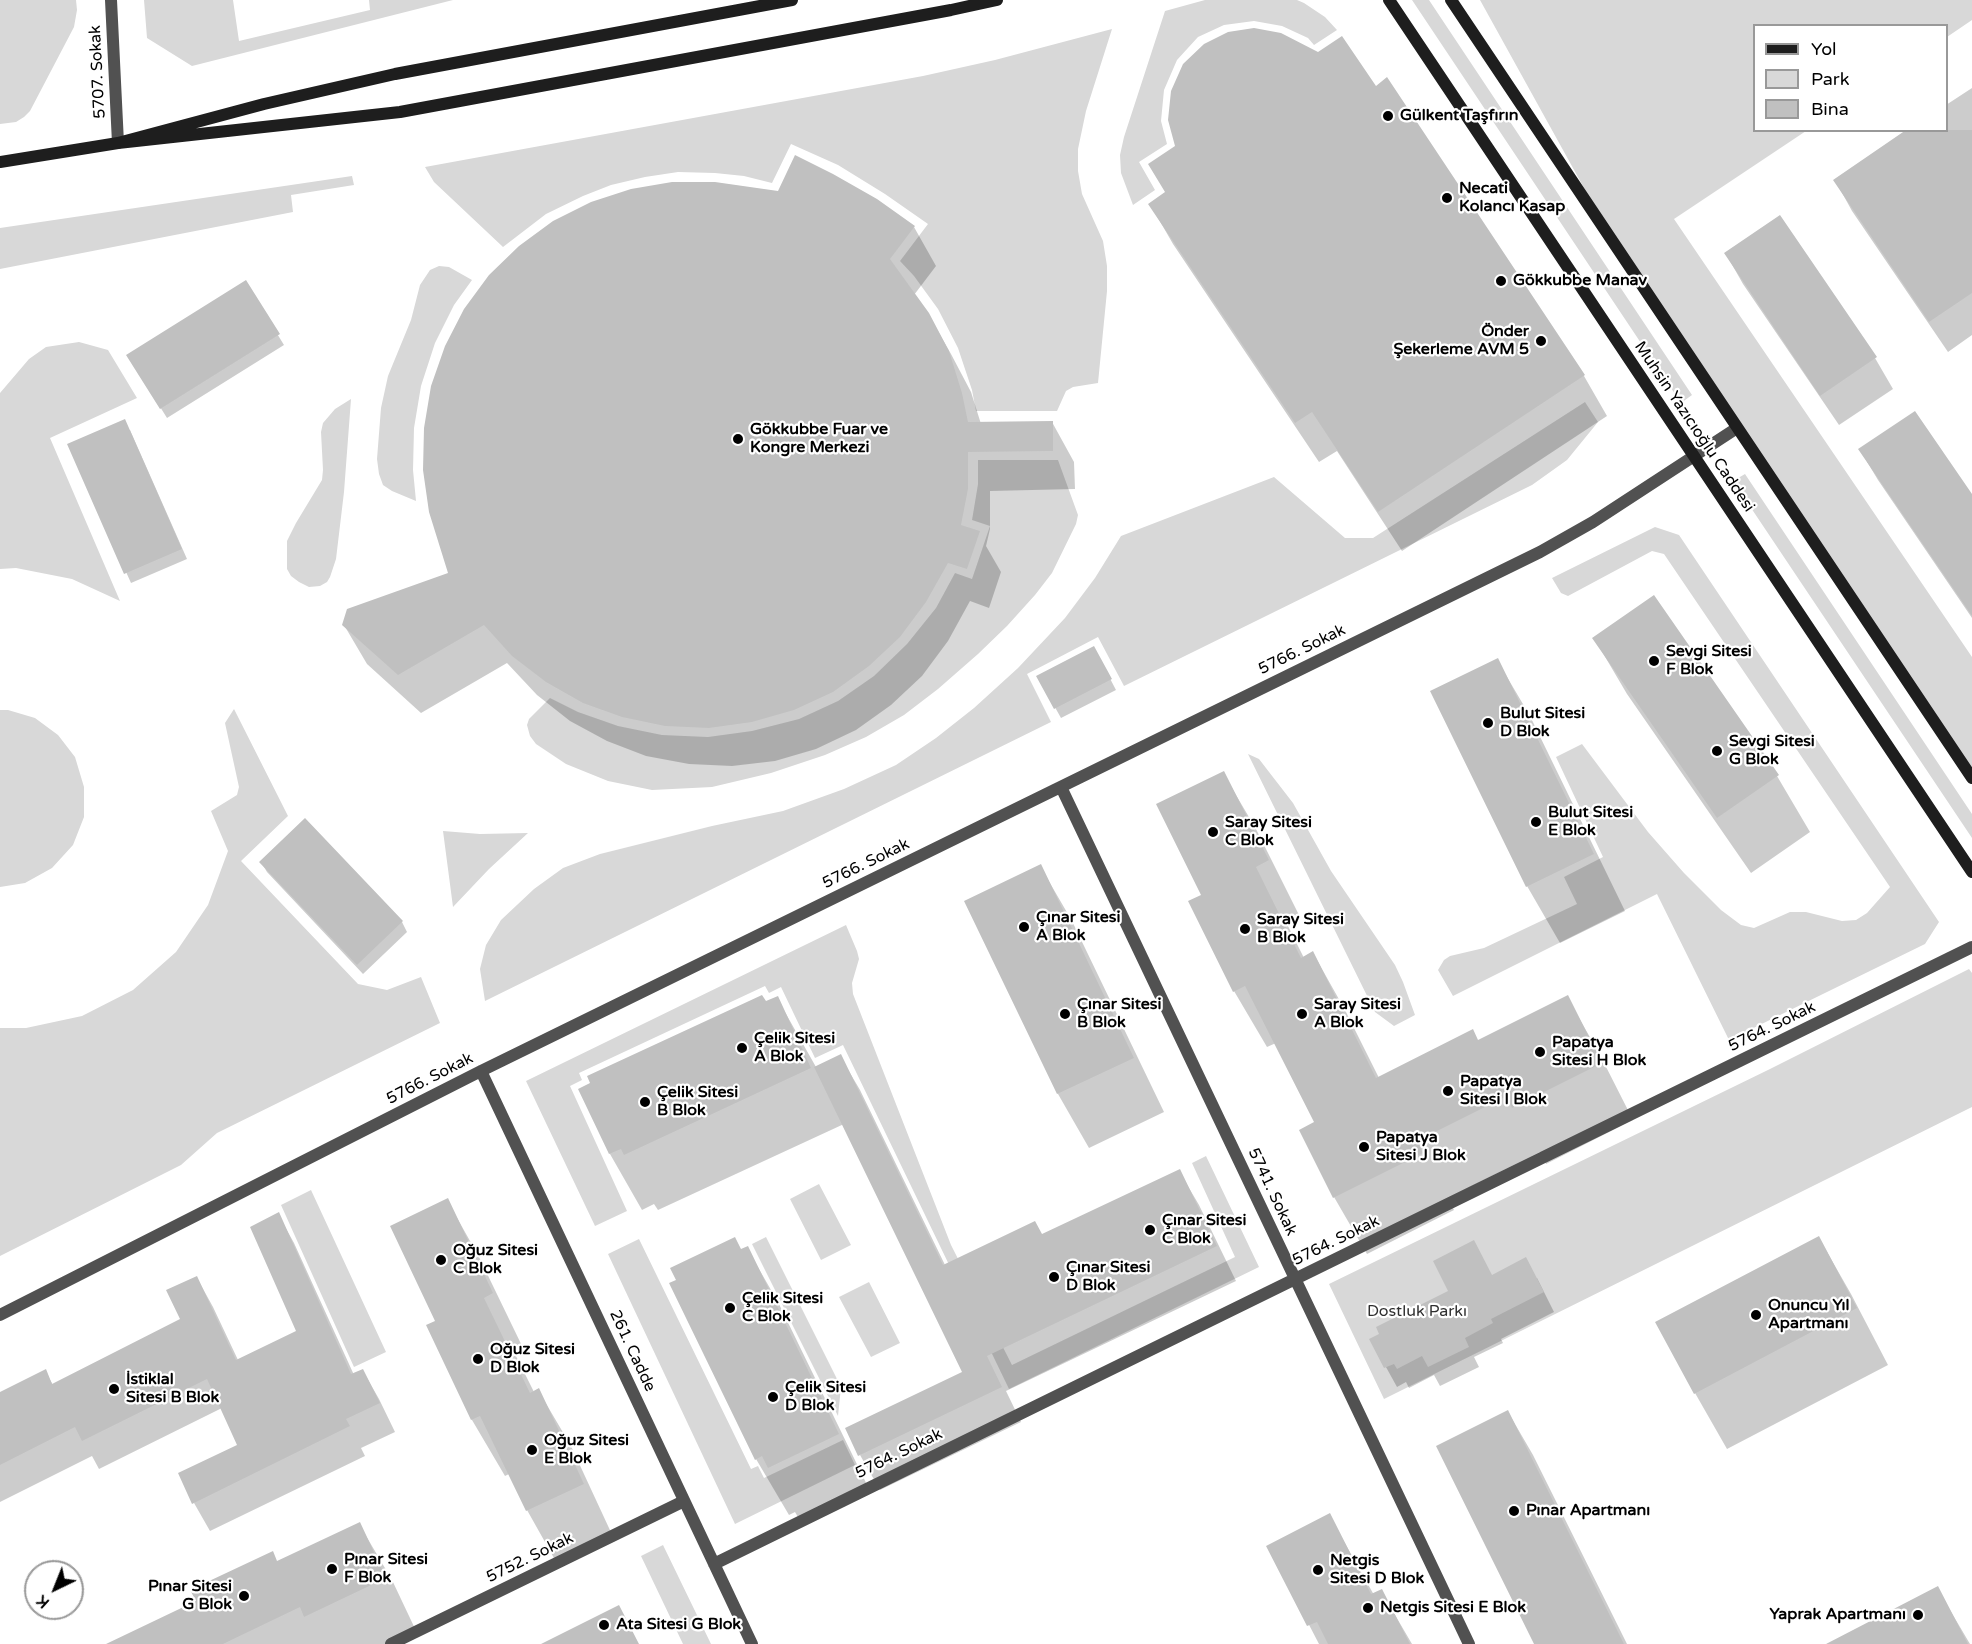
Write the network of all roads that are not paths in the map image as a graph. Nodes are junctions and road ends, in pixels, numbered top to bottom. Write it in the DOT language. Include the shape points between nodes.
graph roads {
  1 [pos="111,0"];
  2 [pos="792,0"];
  3 [pos="997,0"];
  4 [pos="1389,0"];
  5 [pos="1451,0"];
  6 [pos="118,143"];
  7 [pos="0,162"];
  8 [pos="1737,428"];
  9 [pos="1694,456"];
  10 [pos="1972,778"];
  11 [pos="1061,787"];
  12 [pos="1972,872"];
  13 [pos="1972,947"];
  14 [pos="481,1071"];
  15 [pos="1295,1279"];
  16 [pos="0,1316"];
  17 [pos="684,1501"];
  18 [pos="714,1564"];
  19 [pos="390,1644"];
  20 [pos="752,1644"];
  21 [pos="1469,1644"];
  1 -- 6 [label="street, 5707. Sokak"];
  2 -- 6 [label="main road" via="395,74"];
  3 -- 6 [label="main road" via="399,112"];
  4 -- 9 [label="main road, Muhsin Yazıcıoğlu Caddesi"];
  5 -- 8 [label="main road"];
  6 -- 7 [label="main road"];
  8 -- 9 [label="street, 5766. Sokak"];
  8 -- 10 [label="main road"];
  9 -- 11 [label="street, 5766. Sokak" via="1540,552"];
  9 -- 12 [label="main road, Muhsin Yazıcıoğlu Caddesi"];
  11 -- 14 [label="street, 5766. Sokak"];
  11 -- 15 [label="street, 5741. Sokak"];
  13 -- 15 [label="street, 5764. Sokak"];
  14 -- 16 [label="street, 5766. Sokak"];
  14 -- 17 [label="street, 261. Cadde"];
  15 -- 18 [label="street, 5764. Sokak"];
  15 -- 21 [label="street, 5741. Sokak"];
  17 -- 18 [label="street, 261. Cadde"];
  17 -- 19 [label="street, 5752. Sokak"];
  18 -- 20 [label="street, 261. Cadde"];
}
